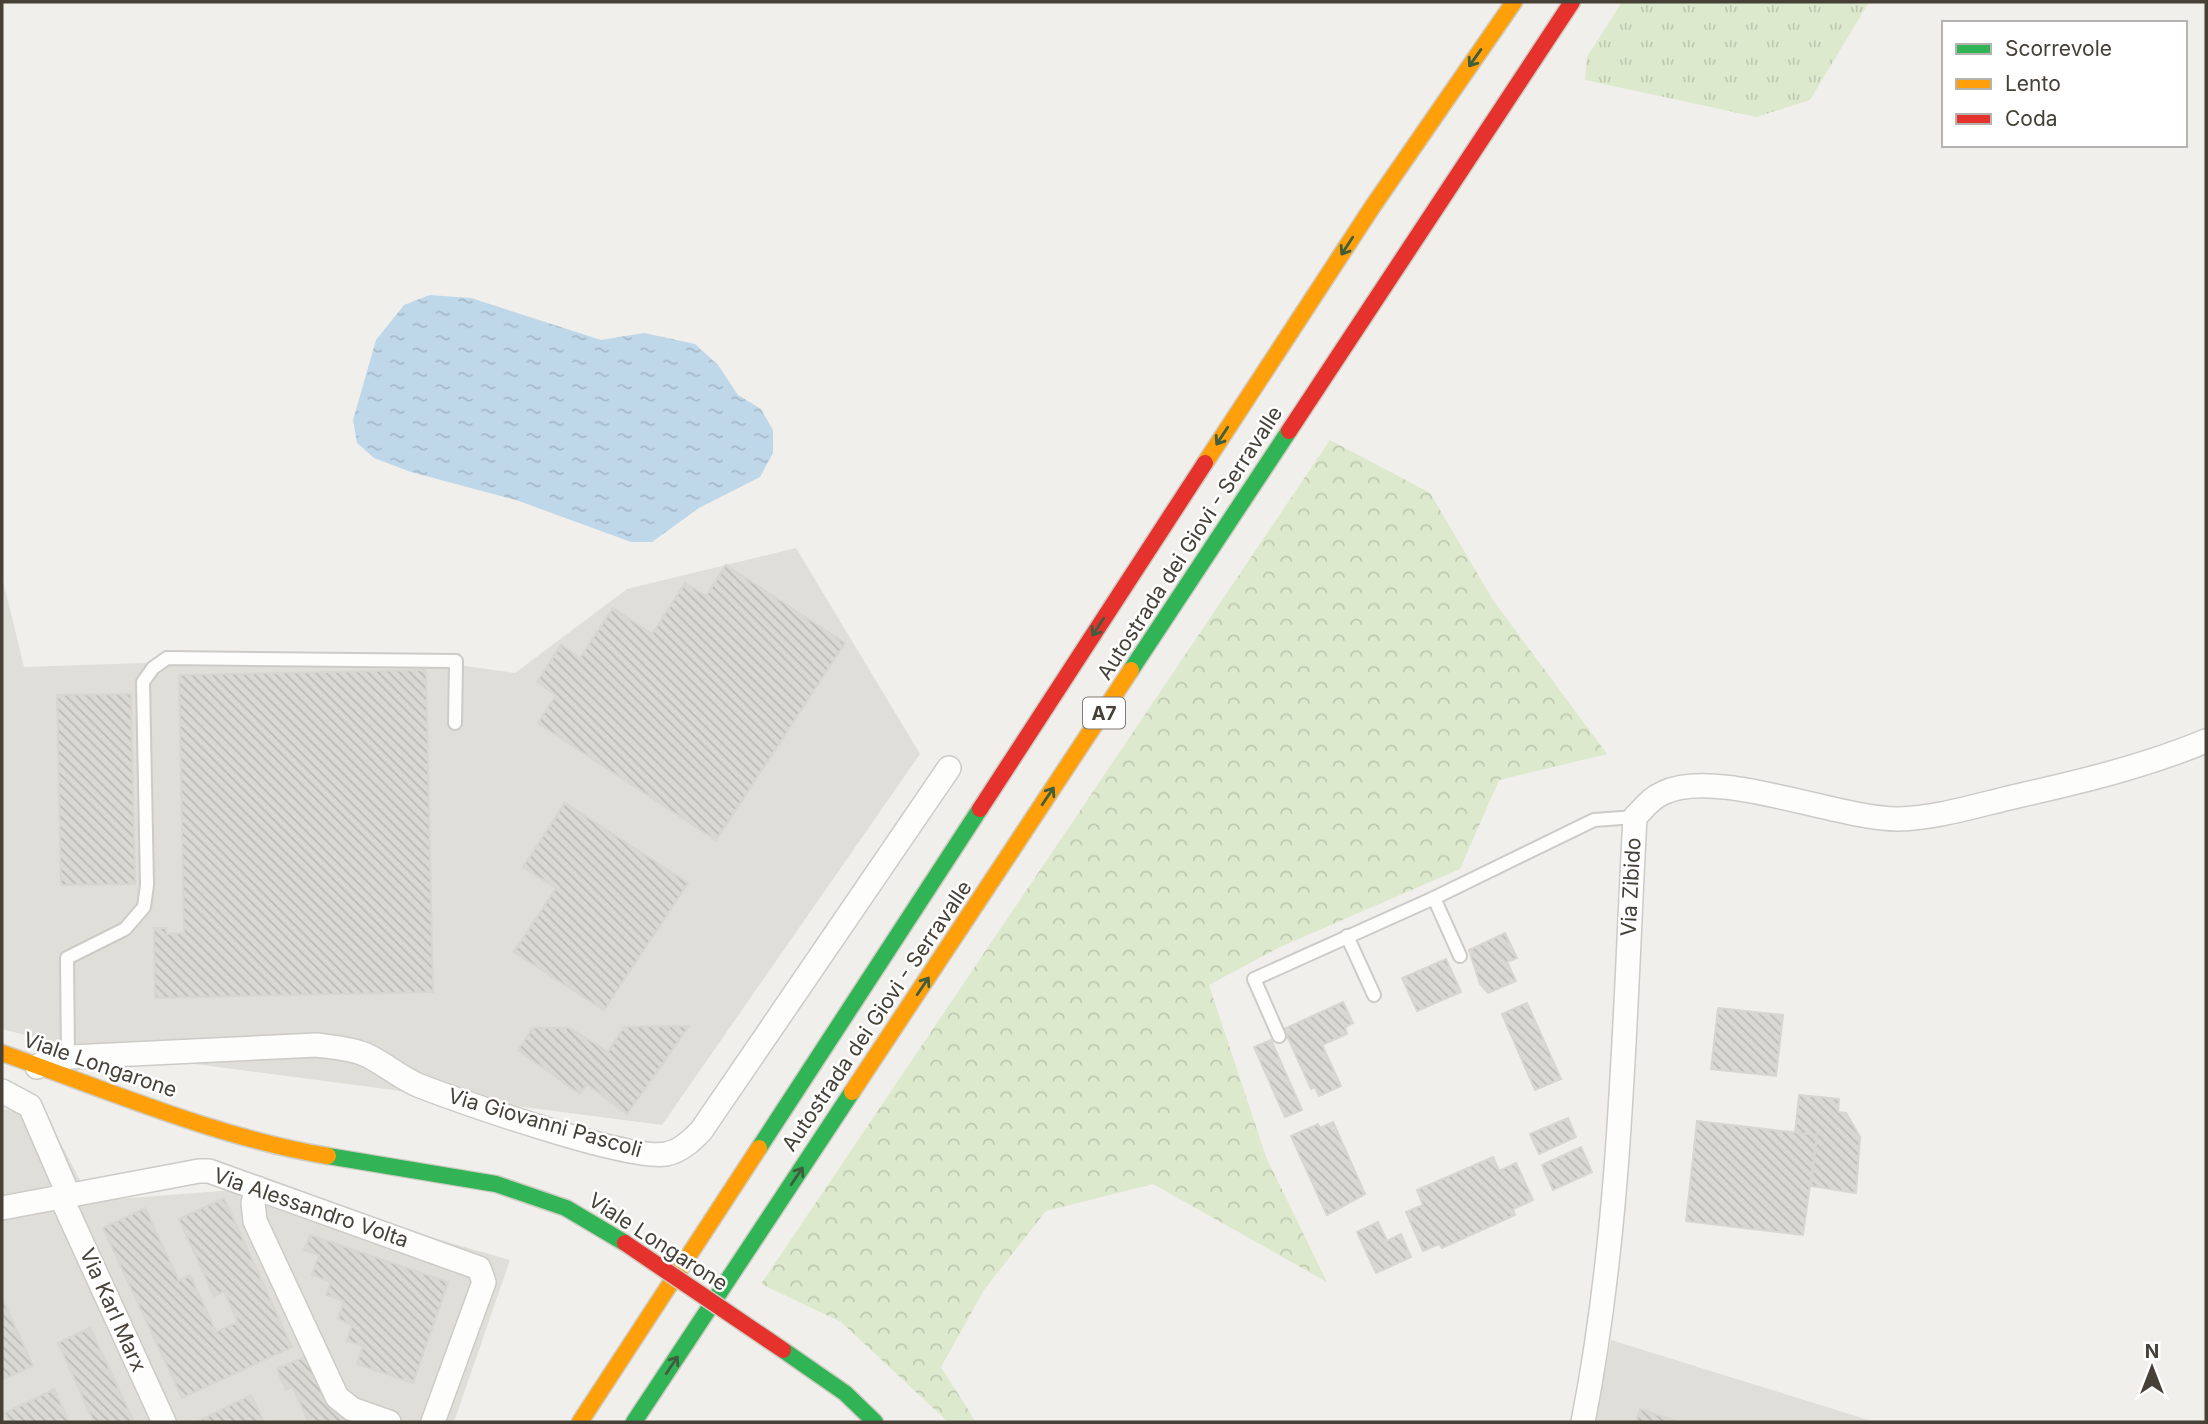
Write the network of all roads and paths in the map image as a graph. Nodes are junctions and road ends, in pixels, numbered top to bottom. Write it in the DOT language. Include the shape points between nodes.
graph roads {
  1 [pos="1514,2"];
  2 [pos="1572,2"];
  3 [pos="455,723"];
  4 [pos="2206,741"];
  5 [pos="949,768"];
  6 [pos="1635,817"];
  7 [pos="1434,898"];
  8 [pos="1347,936"];
  9 [pos="1460,956"];
  10 [pos="1374,995"];
  11 [pos="1279,1036"];
  12 [pos="2,1053"];
  13 [pos="68,1057"];
  14 [pos="2,1067"];
  15 [pos="33,1070"];
  16 [pos="2,1091"];
  17 [pos="257,1188"];
  18 [pos="65,1196"];
  19 [pos="2,1208"];
  20 [pos="164,1422"];
  21 [pos="389,1422"];
  22 [pos="433,1422"];
  23 [pos="580,1422"];
  24 [pos="634,1422"];
  25 [pos="875,1422"];
  26 [pos="1583,1422"];
  1 -- 23 [label="main road, Autostrada dei Giovi - Serravalle / A7, one-way" via="1373,206"];
  24 -- 2 [label="main road, Autostrada dei Giovi - Serravalle / A7, one-way"];
  3 -- 13 [label="lane" via="456,661 167,658 153,668 143,682 148,885 144,907 125,929 67,958"];
  4 -- 6 [label="street, Via Zibido" via="2118,773 1938,814 1896,819 1753,792 1694,786 1662,793"];
  5 -- 13 [label="street, Via Giovanni Pascoli" via="701,1131 681,1149 666,1154 629,1153 417,1085 363,1054 338,1047"];
  6 -- 7 [label="lane" via="1594,820"];
  6 -- 26 [label="street, Via Zibido" via="1610,1246"];
  7 -- 8 [label="lane"];
  7 -- 9 [label="lane"];
  8 -- 10 [label="lane"];
  8 -- 11 [label="lane" via="1254,979"];
  12 -- 15 [label="main road, Viale Longarone"];
  13 -- 15 [label="street, Via Giovanni Pascoli" via="50,1058"];
  14 -- 15 [label="main road, Viale Longarone"];
  15 -- 25 [label="main road, Viale Longarone, bridge" via="295,1151 496,1184 566,1208 783,1350 845,1394"];
  16 -- 18 [label="street" via="30,1106"];
  17 -- 18 [label="street, Via Alessandro Volta" via="199,1171"];
  17 -- 21 [label="street" via="253,1203 256,1221 337,1397 352,1409"];
  17 -- 22 [label="street, Via Alessandro Volta" via="479,1268 484,1282"];
  18 -- 19 [label="street, Via Alessandro Volta"];
  18 -- 20 [label="street, Via Karl Marx"];
}
